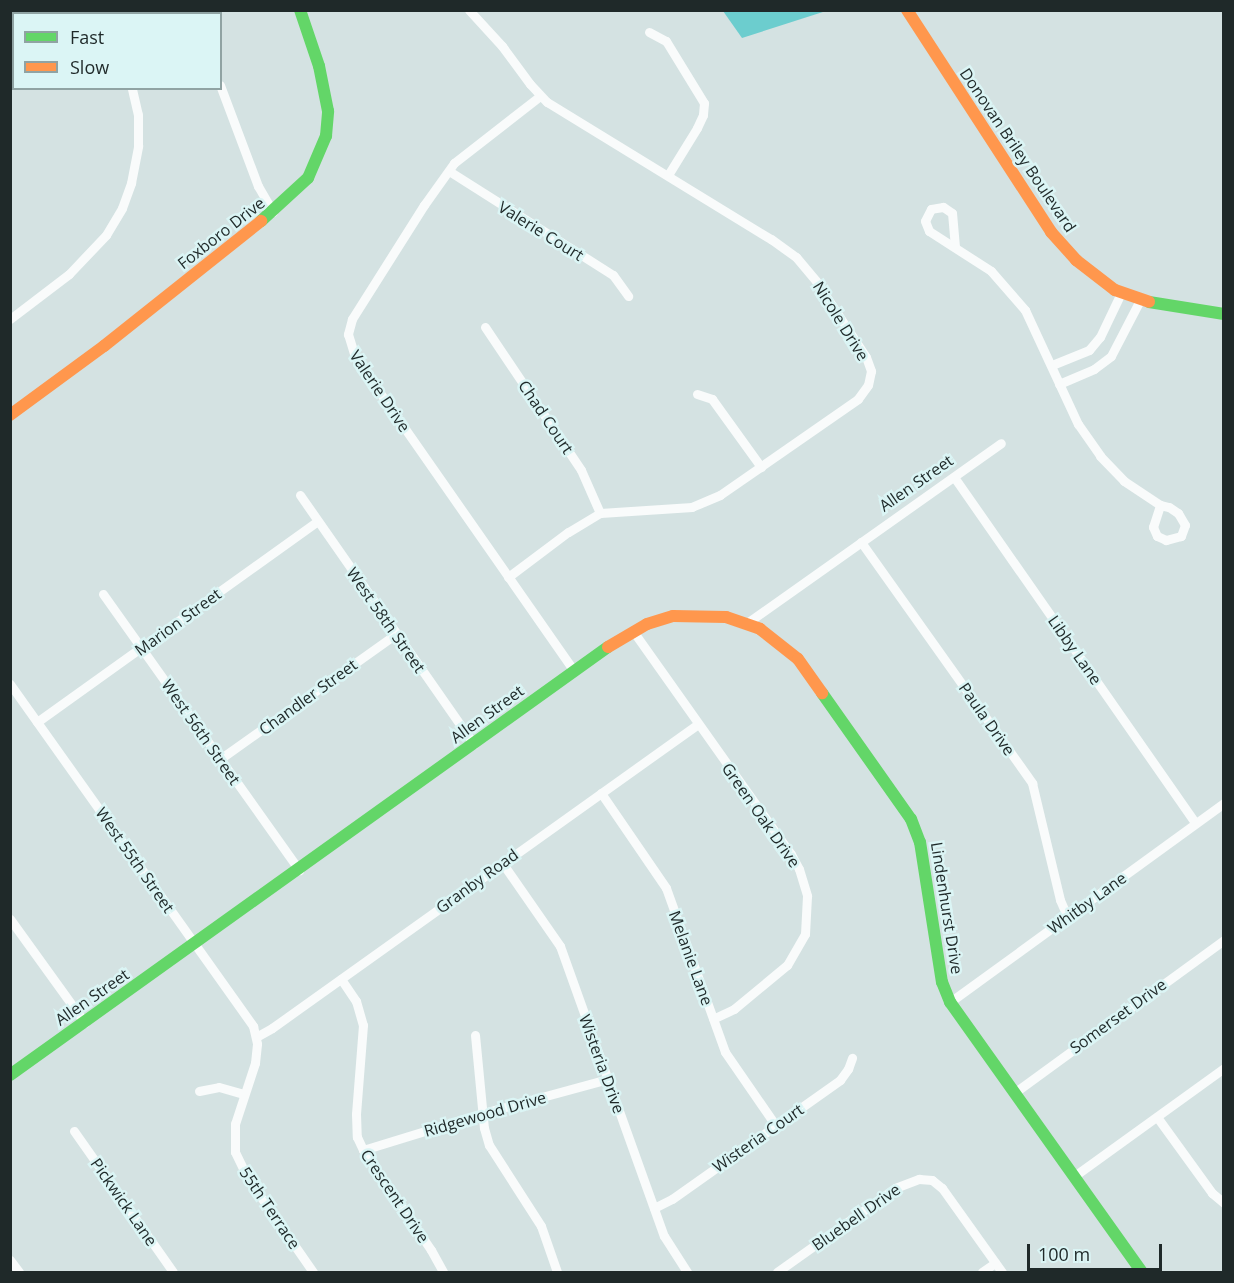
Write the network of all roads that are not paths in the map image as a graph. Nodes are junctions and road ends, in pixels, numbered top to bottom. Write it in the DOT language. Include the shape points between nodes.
graph roads {
  1 [pos="300,10"];
  2 [pos="469,10"];
  3 [pos="907,10"];
  4 [pos="650,32"];
  5 [pos="132,90"];
  6 [pos="222,90"];
  7 [pos="540,96"];
  8 [pos="449,171"];
  9 [pos="668,175"];
  10 [pos="273,212"];
  11 [pos="955,247"];
  12 [pos="1121,293"];
  13 [pos="628,296"];
  14 [pos="1140,300"];
  15 [pos="1224,314"];
  16 [pos="10,320"];
  17 [pos="485,327"];
  18 [pos="1103,331"];
  19 [pos="1119,342"];
  20 [pos="1085,352"];
  21 [pos="1052,365"];
  22 [pos="1097,367"];
  23 [pos="1059,384"];
  24 [pos="697,394"];
  25 [pos="10,415"];
  26 [pos="1001,443"];
  27 [pos="761,467"];
  28 [pos="954,477"];
  29 [pos="300,495"];
  30 [pos="1160,505"];
  31 [pos="600,513"];
  32 [pos="318,521"];
  33 [pos="861,542"];
  34 [pos="508,577"];
  35 [pos="103,594"];
  36 [pos="747,623"];
  37 [pos="633,631"];
  38 [pos="396,634"];
  39 [pos="142,648"];
  40 [pos="574,671"];
  41 [pos="10,684"];
  42 [pos="37,722"];
  43 [pos="698,724"];
  44 [pos="474,744"];
  45 [pos="220,759"];
  46 [pos="601,793"];
  47 [pos="1224,803"];
  48 [pos="1195,823"];
  49 [pos="504,864"];
  50 [pos="299,870"];
  51 [pos="1068,918"];
  52 [pos="12,926"];
  53 [pos="1224,940"];
  54 [pos="195,944"];
  55 [pos="341,979"];
  56 [pos="950,1002"];
  57 [pos="713,1019"];
  58 [pos="85,1023"];
  59 [pos="475,1035"];
  60 [pos="256,1037"];
  61 [pos="852,1058"];
  62 [pos="1224,1068"];
  63 [pos="10,1075"];
  64 [pos="608,1079"];
  65 [pos="199,1091"];
  66 [pos="1014,1093"];
  67 [pos="244,1094"];
  68 [pos="483,1113"];
  69 [pos="1157,1117"];
  70 [pos="776,1126"];
  71 [pos="74,1131"];
  72 [pos="363,1150"];
  73 [pos="1073,1177"];
  74 [pos="1224,1203"];
  75 [pos="654,1208"];
  76 [pos="10,1260"];
  77 [pos="995,1263"];
  78 [pos="20,1272"];
  79 [pos="173,1272"];
  80 [pos="313,1272"];
  81 [pos="443,1272"];
  82 [pos="557,1272"];
  83 [pos="687,1272"];
  84 [pos="777,1272"];
  85 [pos="982,1272"];
  86 [pos="1002,1272"];
  87 [pos="1142,1272"];
  1 -- 10 [label="street, Foxboro Drive" via="326,93 328,125 308,178"];
  2 -- 7 [label="street, Nicole Drive"];
  3 -- 12 [label="street, Donovan Briley Boulevard" via="1051,232 1076,260"];
  4 -- 9 [label="street" via="666,41 704,103 697,128"];
  5 -- 16 [label="street" via="138,115 138,146 122,208 106,235 69,274"];
  6 -- 10 [label="street" via="258,186"];
  7 -- 8 [label="street, Valerie Drive" via="467,152"];
  7 -- 9 [label="street, Nicole Drive"];
  8 -- 13 [label="street, Valerie Court" via="613,276"];
  8 -- 34 [label="street, Valerie Drive" via="352,319 348,341"];
  9 -- 27 [label="street, Nicole Drive" via="796,257 869,364 871,379 858,399"];
  10 -- 25 [label="street, Foxboro Drive"];
  11 -- 11 [label="street" via="952,213 943,207 931,209 925,221 929,231 950,248"];
  11 -- 21 [label="street" via="990,271 1013,296 1035,328"];
  12 -- 14 [label="street, Donovan Briley Boulevard"];
  12 -- 18 [label="street"];
  14 -- 15 [label="street, Donovan Briley Boulevard"];
  14 -- 19 [label="street"];
  17 -- 31 [label="street, Chad Court" via="581,470"];
  18 -- 19 [label="street"];
  18 -- 20 [label="street"];
  19 -- 22 [label="street" via="1111,356"];
  20 -- 21 [label="street"];
  20 -- 22 [label="street"];
  21 -- 23 [label="street"];
  22 -- 23 [label="street"];
  23 -- 30 [label="street" via="1078,424 1100,456 1124,481"];
  24 -- 27 [label="street" via="715,402"];
  26 -- 28 [label="street, Allen Street"];
  27 -- 31 [label="street, Nicole Drive" via="720,495 692,507"];
  28 -- 33 [label="street, Allen Street"];
  28 -- 48 [label="street, Libby Lane"];
  29 -- 32 [label="street, West 58th Street"];
  31 -- 34 [label="street, Nicole Drive"];
  32 -- 38 [label="street, West 58th Street"];
  32 -- 39 [label="street, Marion Street"];
  33 -- 36 [label="street, Allen Street"];
  33 -- 51 [label="street, Paula Drive" via="1032,783 1060,900"];
  34 -- 40 [label="street, Valerie Drive"];
  35 -- 39 [label="street, West 56th Street"];
  36 -- 37 [label="street, Allen Street" via="683,615 656,620"];
  36 -- 56 [label="street, Lindenhurst Drive" via="776,639 798,659 911,819 920,842 942,982"];
  37 -- 40 [label="street, Allen Street"];
  37 -- 43 [label="street, Green Oak Drive"];
  38 -- 44 [label="street, West 58th Street"];
  38 -- 45 [label="street, Chandler Street"];
  39 -- 42 [label="street, Marion Street"];
  39 -- 45 [label="street, West 56th Street"];
  40 -- 44 [label="street, Allen Street"];
  41 -- 42 [label="street, West 55th Street"];
  42 -- 54 [label="street, West 55th Street"];
  43 -- 46 [label="street, Granby Road"];
  43 -- 57 [label="street, Green Oak Drive" via="791,855 807,896 804,934 787,965 734,1009"];
  44 -- 50 [label="street, Allen Street"];
  45 -- 50 [label="street, West 56th Street"];
  46 -- 49 [label="street, Granby Road"];
  46 -- 57 [label="street, Melanie Lane" via="666,888"];
  47 -- 48 [label="street, Whitby Lane"];
  48 -- 51 [label="street, Whitby Lane"];
  49 -- 55 [label="street, Granby Road"];
  49 -- 64 [label="street, Wisteria Drive" via="560,946"];
  50 -- 54 [label="street, Allen Street"];
  51 -- 56 [label="street, Whitby Lane"];
  52 -- 58 [label="street"];
  53 -- 66 [label="street, Somerset Drive"];
  54 -- 58 [label="street, Allen Street"];
  54 -- 60 [label="street, West 55th Street" via="244,1013"];
  55 -- 60 [label="street, Granby Road"];
  55 -- 72 [label="street, Crescent Drive" via="356,1001 363,1025 355,1130"];
  56 -- 66 [label="street, Lindenhurst Drive"];
  57 -- 70 [label="street, Melanie Lane" via="730,1061"];
  58 -- 63 [label="street, Allen Street"];
  59 -- 68 [label="street"];
  60 -- 67 [label="street, 55th Terrace" via="255,1063"];
  61 -- 70 [label="street, Wisteria Court" via="840,1080"];
  62 -- 69 [label="street"];
  64 -- 68 [label="street, Ridgewood Drive"];
  64 -- 75 [label="street, Wisteria Drive"];
  65 -- 67 [label="street" via="219,1087"];
  66 -- 73 [label="street, Lindenhurst Drive"];
  67 -- 80 [label="street, 55th Terrace" via="234,1132 238,1162"];
  68 -- 72 [label="street, Ridgewood Drive"];
  68 -- 82 [label="street" via="489,1145 533,1212"];
  69 -- 73 [label="street"];
  69 -- 74 [label="street" via="1212,1193"];
  70 -- 75 [label="street, Wisteria Court"];
  71 -- 79 [label="street, Pickwick Lane"];
  72 -- 81 [label="street, Crescent Drive"];
  73 -- 87 [label="street, Lindenhurst Drive"];
  75 -- 83 [label="street, Wisteria Drive" via="666,1242"];
  76 -- 78 [label="street"];
  77 -- 84 [label="street, Bluebell Drive" via="942,1188 932,1180 919,1179 895,1188"];
  77 -- 85 [label="street"];
  77 -- 86 [label="street, Bluebell Drive"];
}
